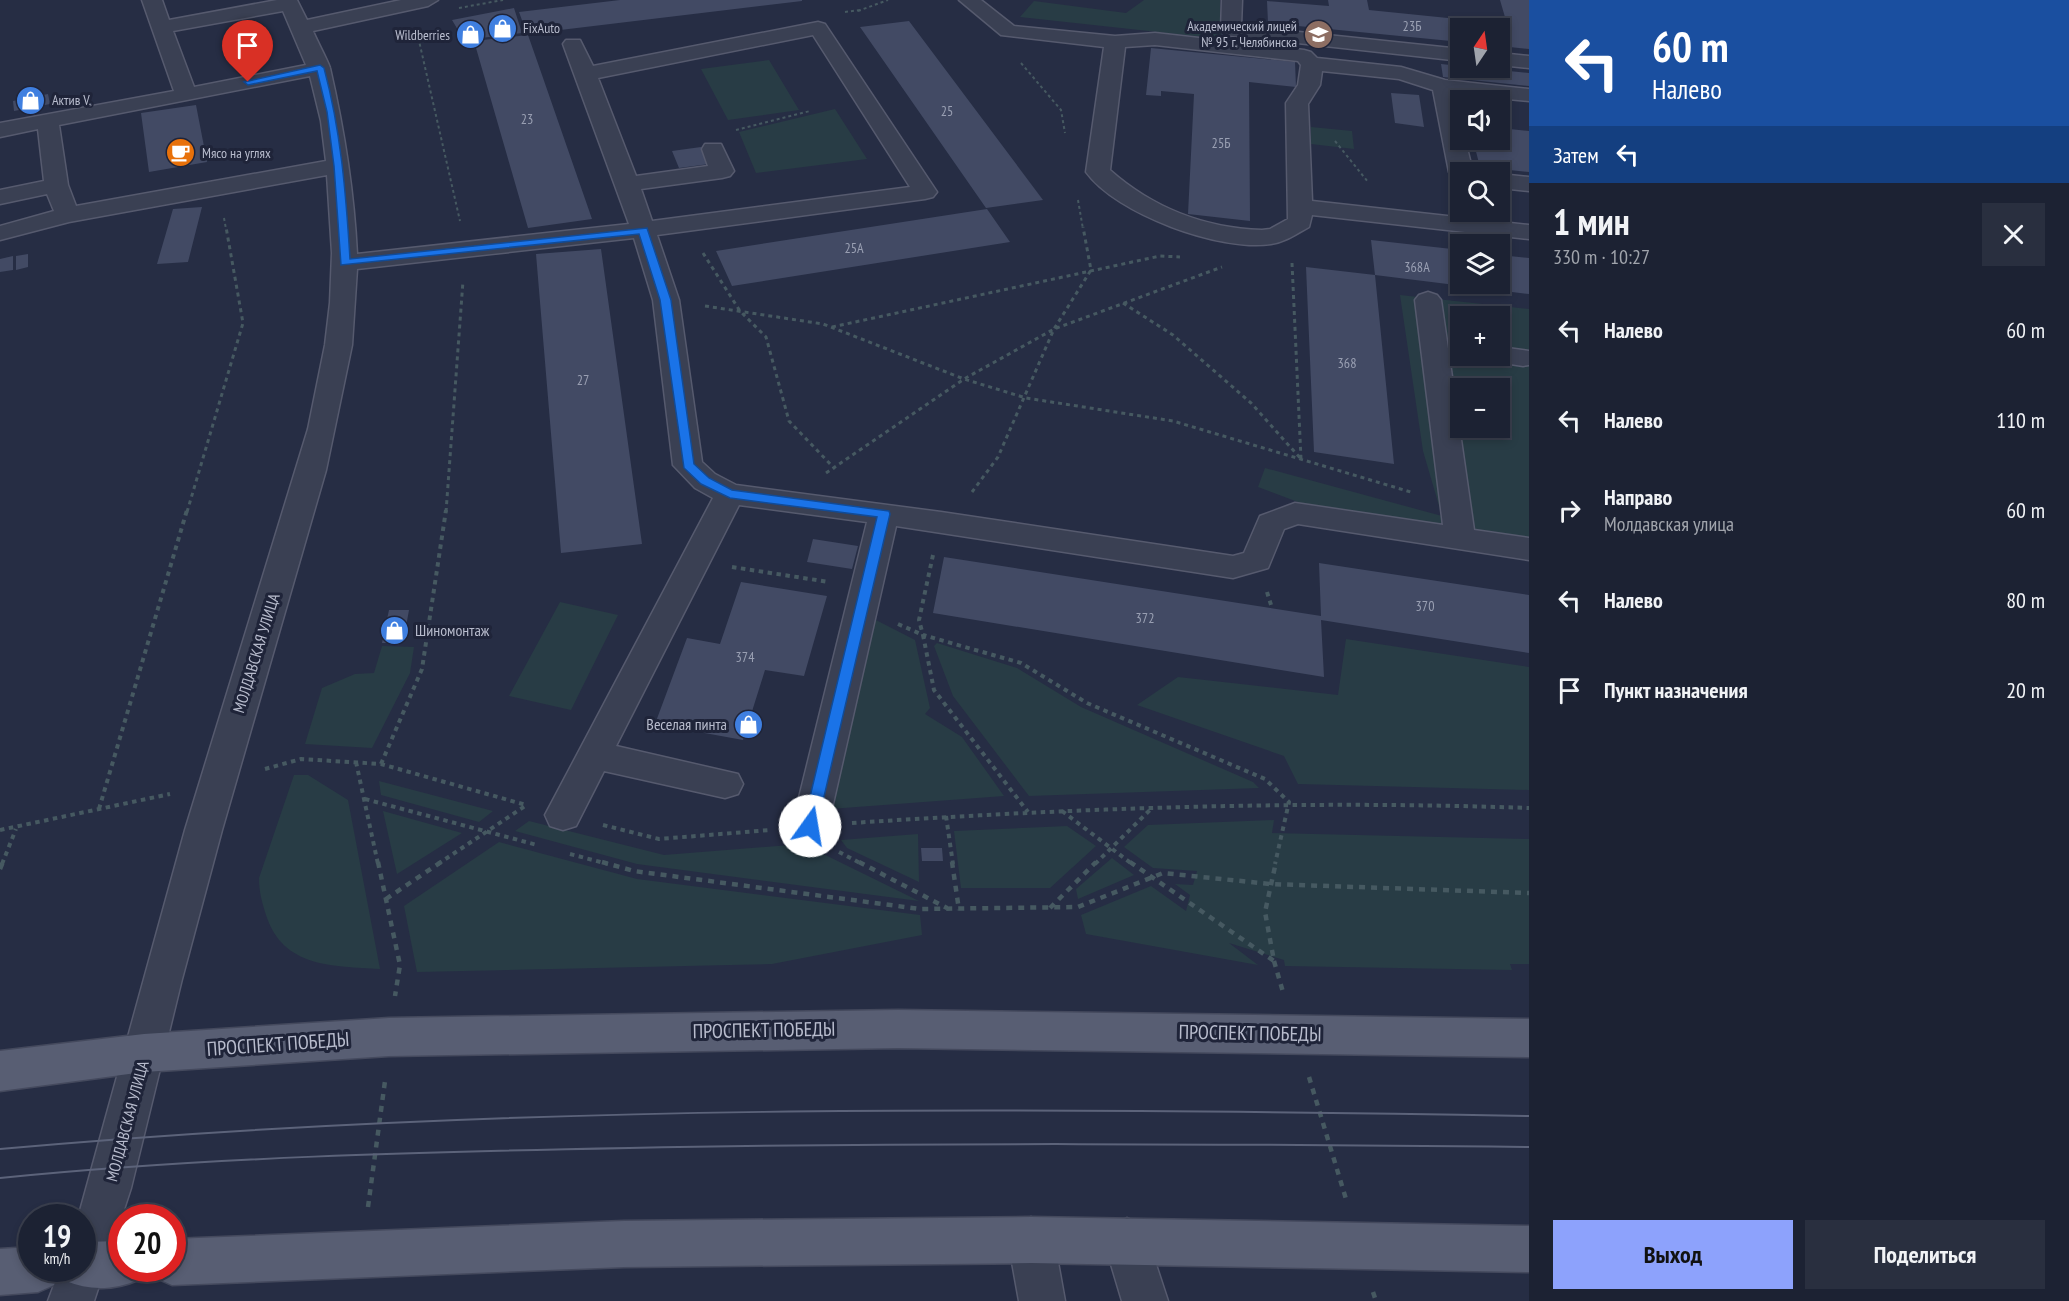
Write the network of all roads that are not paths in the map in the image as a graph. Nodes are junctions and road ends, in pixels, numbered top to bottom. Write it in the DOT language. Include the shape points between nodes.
graph roads {
  1 [pos="152,0"];
  2 [pos="969,0"];
  3 [pos="1232,0"];
  4 [pos="419,2"];
  5 [pos="293,10"];
  6 [pos="163,27"];
  7 [pos="1115,42"];
  8 [pos="573,44"];
  9 [pos="1450,54"];
  10 [pos="1510,60"];
  11 [pos="1529,62"];
  12 [pos="1311,64"];
  13 [pos="320,68"];
  14 [pos="586,74"];
  15 [pos="1443,86"];
  16 [pos="186,95"];
  17 [pos="1529,95"];
  18 [pos="48,122"];
  19 [pos="0,130"];
  20 [pos="713,149"];
  21 [pos="1459,162"];
  22 [pos="339,166"];
  23 [pos="1510,182"];
  24 [pos="628,184"];
  25 [pos="1529,184"];
  26 [pos="56,185"];
  27 [pos="0,197"];
  28 [pos="1300,207"];
  29 [pos="67,215"];
  30 [pos="643,230"];
  31 [pos="1529,232"];
  32 [pos="0,233"];
  33 [pos="345,263"];
  34 [pos="1428,300"];
  35 [pos="1448,347"];
  36 [pos="730,494"];
  37 [pos="884,514"];
  38 [pos="1460,538"];
  39 [pos="1529,549"];
  40 [pos="594,755"];
  41 [pos="725,784"];
  42 [pos="562,815"];
  43 [pos="810,826"];
  44 [pos="1529,1038"];
  45 [pos="144,1053"];
  46 [pos="0,1071"];
  47 [pos="1031,1240"];
  48 [pos="1126,1241"];
  49 [pos="96,1250"];
  50 [pos="1529,1250"];
  51 [pos="186,1261"];
  52 [pos="18,1271"];
  53 [pos="0,1272"];
  54 [pos="1042,1301"];
  55 [pos="1144,1301"];
  1 -- 6 [label="street"];
  2 -- 7 [label="street" via="1008,31"];
  3 -- 9 [label="street" via="1231,31"];
  4 -- 5 [label="street"];
  5 -- 6 [label="street"];
  5 -- 13 [label="street, МОЛДАВСКАЯ УЛИЦА"];
  6 -- 16 [label="street"];
  7 -- 12 [label="street" via="1155,39 1290,53 1304,56"];
  7 -- 28 [label="street" via="1098,172 1116,189 1151,212 1191,228 1275,242 1300,222"];
  8 -- 14 [label="street"];
  10 -- 11 [label="street"];
  12 -- 15 [label="street" via="1401,73"];
  12 -- 28 [label="street" via="1309,90 1297,103"];
  13 -- 16 [label="street"];
  13 -- 22 [label="street, МОЛДАВСКАЯ УЛИЦА" via="332,112"];
  14 -- 24 [label="street"];
  14 -- 30 [label="street" via="818,28 925,192"];
  15 -- 17 [label="street"];
  15 -- 21 [label="street"];
  16 -- 18 [label="street"];
  18 -- 19 [label="street"];
  18 -- 26 [label="street"];
  20 -- 24 [label="street" via="722,171"];
  22 -- 29 [label="street"];
  22 -- 33 [label="street, МОЛДАВСКАЯ УЛИЦА"];
  23 -- 25 [label="street"];
  24 -- 30 [label="street"];
  26 -- 27 [label="street"];
  26 -- 29 [label="street"];
  28 -- 31 [label="street"];
  29 -- 32 [label="street"];
  30 -- 33 [label="street"];
  30 -- 36 [label="street" via="666,300 688,465 705,481"];
  33 -- 45 [label="street, МОЛДАВСКАЯ УЛИЦА" via="337,351 314,462 217,783"];
  34 -- 35 [label="street"];
  35 -- 38 [label="street"];
  36 -- 37 [label="street"];
  36 -- 40 [label="street"];
  37 -- 38 [label="street" via="1233,567 1257,560 1271,523 1295,513"];
  37 -- 43 [label="street"];
  38 -- 39 [label="street"];
  40 -- 41 [label="street"];
  40 -- 42 [label="street"];
  44 -- 45 [label="main road, ПРОСПЕКТ ПОБЕДЫ" via="887,1029 389,1037"];
  45 -- 46 [label="main road, ПРОСПЕКТ ПОБЕДЫ"];
  45 -- 49 [label="street, МОЛДАВСКАЯ УЛИЦА"];
  47 -- 48 [label="main road"];
  47 -- 51 [label="main road" via="624,1244"];
  47 -- 54 [label="street"];
  48 -- 50 [label="main road"];
  48 -- 55 [label="street"];
  52 -- 53 [label="main road"];
}
